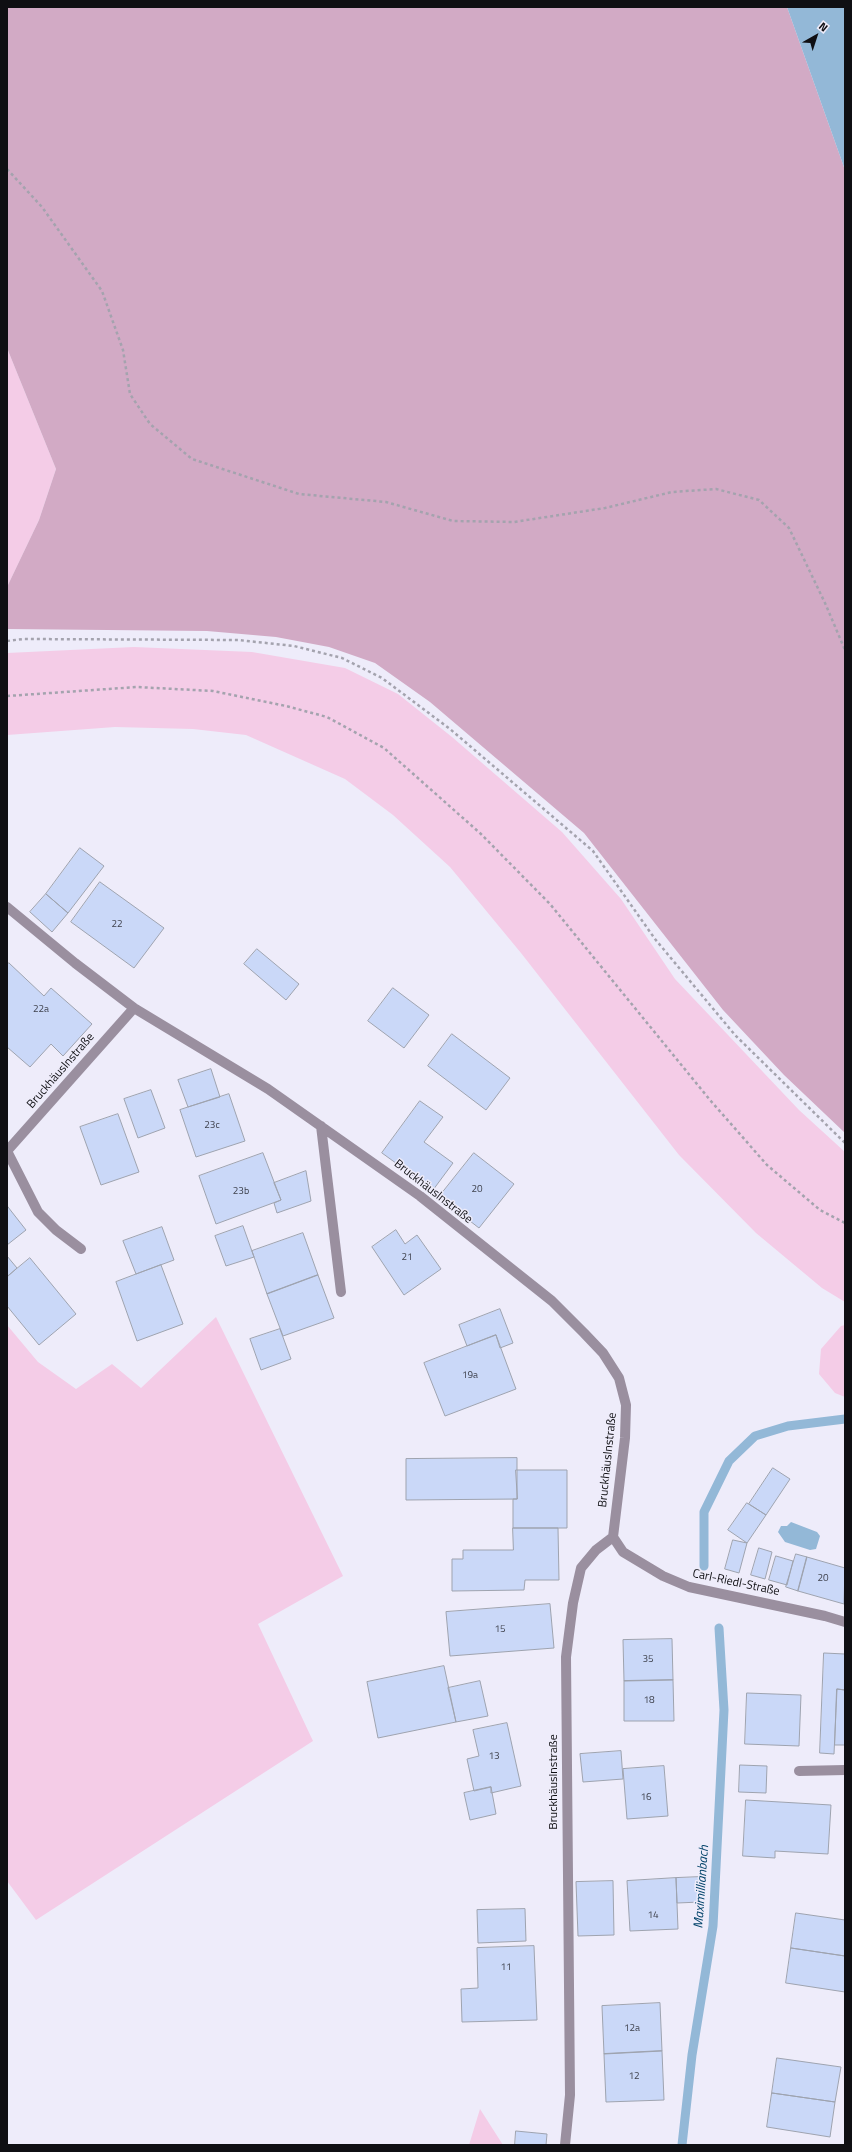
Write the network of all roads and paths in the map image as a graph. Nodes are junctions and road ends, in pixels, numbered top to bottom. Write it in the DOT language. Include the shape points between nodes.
graph roads {
  1 [pos="7,169"];
  2 [pos="7,641"];
  3 [pos="845,650"];
  4 [pos="7,696"];
  5 [pos="7,907"];
  6 [pos="134,1008"];
  7 [pos="321,1126"];
  8 [pos="845,1143"];
  9 [pos="7,1151"];
  10 [pos="845,1223"];
  11 [pos="81,1249"];
  12 [pos="341,1292"];
  13 [pos="613,1537"];
  14 [pos="845,1622"];
  15 [pos="799,1770"];
  16 [pos="845,1770"];
  17 [pos="565,2145"];
  1 -- 3 [label="path" via="42,208 102,292 123,350 130,394 150,424 192,459 299,494 386,502 453,521 514,522 604,508 672,492 716,489 759,500 788,528"];
  2 -- 8 [label="path" via="238,640 294,646 342,658 382,678 450,729 593,851 655,939 735,1035"];
  4 -- 10 [label="path" via="137,687 213,691 327,717 384,748 481,834 550,904 710,1100 767,1165 820,1210"];
  5 -- 6 [label="street, Bruckhäuslnstraße"];
  6 -- 7 [label="street, Bruckhäuslnstraße" via="268,1089"];
  6 -- 9 [label="street, Bruckhäuslnstraße"];
  7 -- 12 [label="street"];
  7 -- 13 [label="street, Bruckhäuslnstraße" via="420,1196 552,1302 603,1353 619,1378 626,1404 625,1438"];
  9 -- 11 [label="street" via="38,1212"];
  13 -- 14 [label="street, Carl-Riedl-Straße" via="623,1552 663,1576 689,1587"];
  13 -- 17 [label="street, Bruckhäuslnstraße" via="596,1550 581,1568 573,1603 566,1657 570,2095"];
  15 -- 16 [label="street"];
}
